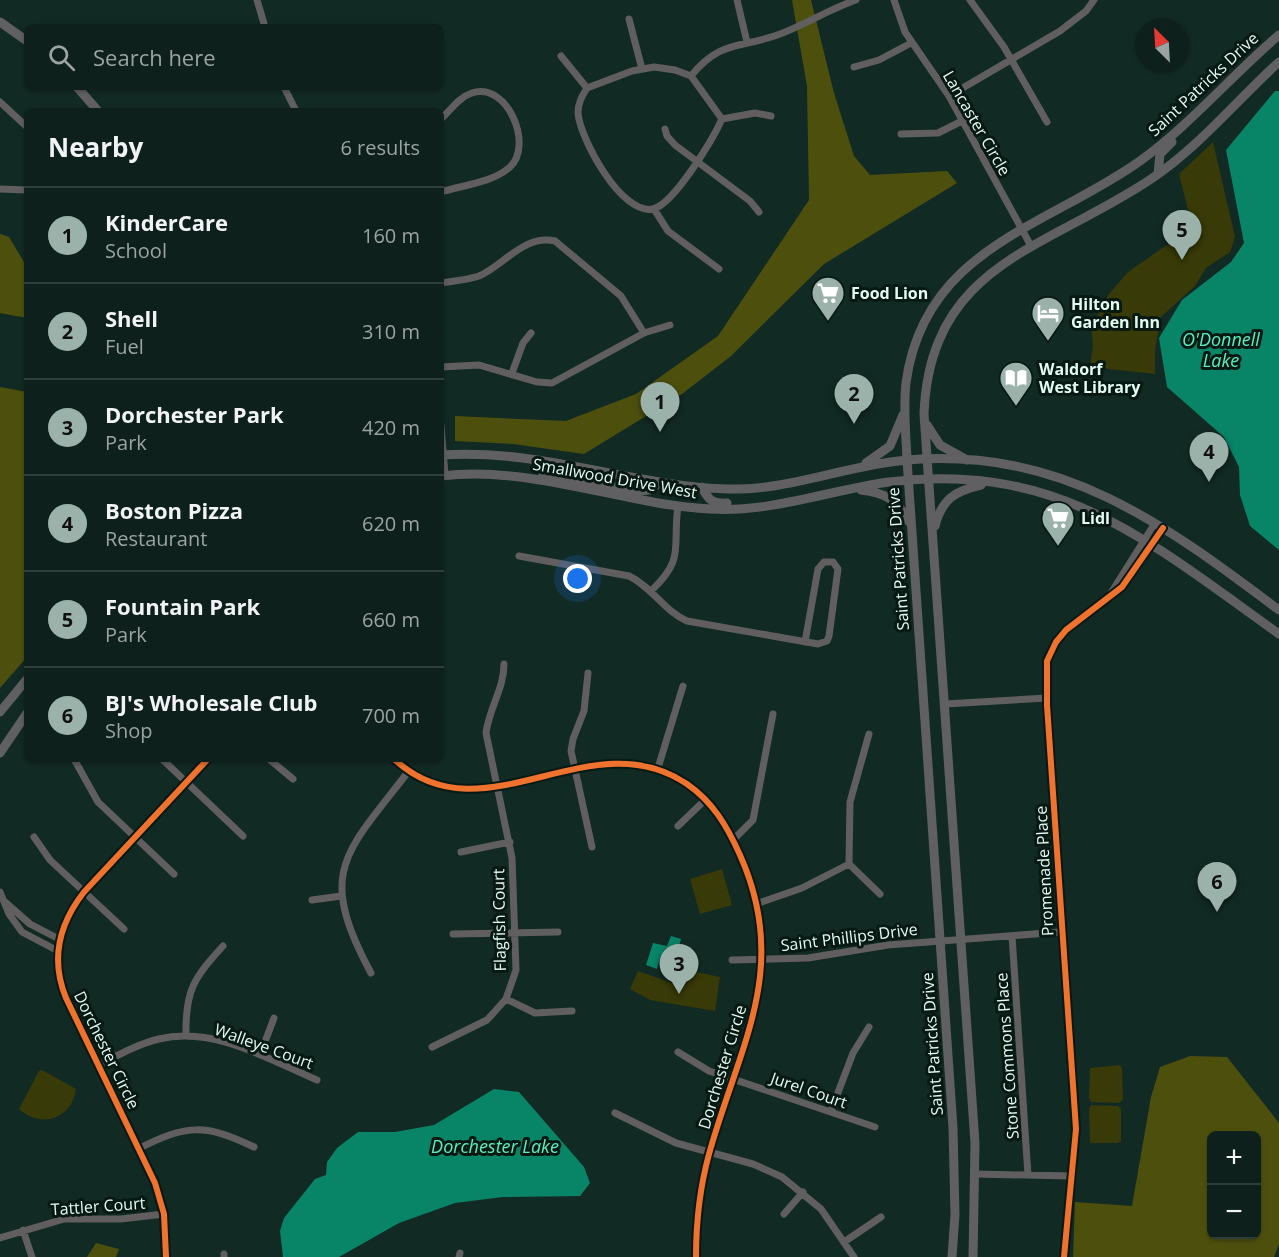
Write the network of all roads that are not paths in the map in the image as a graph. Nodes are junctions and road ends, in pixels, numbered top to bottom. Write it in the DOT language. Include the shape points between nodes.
graph roads {
  1 [pos="257,0"];
  2 [pos="737,0"];
  3 [pos="856,0"];
  4 [pos="894,0"];
  5 [pos="1094,0"];
  6 [pos="973,1"];
  7 [pos="629,19"];
  8 [pos="0,22"];
  9 [pos="264,24"];
  10 [pos="1279,35"];
  11 [pos="24,39"];
  12 [pos="747,42"];
  13 [pos="911,43"];
  14 [pos="561,56"];
  15 [pos="1010,58"];
  16 [pos="1279,62"];
  17 [pos="854,67"];
  18 [pos="642,69"];
  19 [pos="691,76"];
  20 [pos="587,88"];
  21 [pos="80,90"];
  22 [pos="286,90"];
  23 [pos="949,96"];
  24 [pos="0,102"];
  25 [pos="95,108"];
  26 [pos="294,108"];
  27 [pos="1199,113"];
  28 [pos="444,116"];
  29 [pos="771,116"];
  30 [pos="722,119"];
  31 [pos="963,121"];
  32 [pos="1047,122"];
  33 [pos="24,124"];
  34 [pos="665,129"];
  35 [pos="901,134"];
  36 [pos="696,162"];
  37 [pos="1158,174"];
  38 [pos="0,189"];
  39 [pos="24,190"];
  40 [pos="444,191"];
  41 [pos="654,209"];
  42 [pos="759,212"];
  43 [pos="1022,228"];
  44 [pos="1031,246"];
  45 [pos="718,269"];
  46 [pos="444,283"];
  47 [pos="670,325"];
  48 [pos="531,333"];
  49 [pos="644,333"];
  50 [pos="444,367"];
  51 [pos="512,373"];
  52 [pos="905,410"];
  53 [pos="924,414"];
  54 [pos="444,455"];
  55 [pos="928,459"];
  56 [pos="907,460"];
  57 [pos="969,461"];
  58 [pos="856,468"];
  59 [pos="507,474"];
  60 [pos="444,476"];
  61 [pos="928,480"];
  62 [pos="908,481"];
  63 [pos="991,482"];
  64 [pos="660,483"];
  65 [pos="702,487"];
  66 [pos="849,488"];
  67 [pos="781,502"];
  68 [pos="678,506"];
  69 [pos="1159,525"];
  70 [pos="911,527"];
  71 [pos="933,531"];
  72 [pos="1148,542"];
  73 [pos="519,556"];
  74 [pos="651,591"];
  75 [pos="1279,610"];
  76 [pos="1279,634"];
  77 [pos="805,642"];
  78 [pos="504,664"];
  79 [pos="588,673"];
  80 [pos="24,683"];
  81 [pos="683,686"];
  82 [pos="1047,698"];
  83 [pos="945,704"];
  84 [pos="0,712"];
  85 [pos="773,714"];
  86 [pos="24,717"];
  87 [pos="869,734"];
  88 [pos="0,753"];
  89 [pos="76,762"];
  90 [pos="165,762"];
  91 [pos="205,762"];
  92 [pos="273,762"];
  93 [pos="397,762"];
  94 [pos="575,768"];
  95 [pos="658,768"];
  96 [pos="408,772"];
  97 [pos="293,779"];
  98 [pos="186,783"];
  99 [pos="498,786"];
  100 [pos="706,799"];
  101 [pos="678,826"];
  102 [pos="243,836"];
  103 [pos="34,837"];
  104 [pos="135,837"];
  105 [pos="733,840"];
  106 [pos="510,842"];
  107 [pos="592,847"];
  108 [pos="461,852"];
  109 [pos="849,864"];
  110 [pos="174,874"];
  111 [pos="0,892"];
  112 [pos="84,892"];
  113 [pos="880,894"];
  114 [pos="341,896"];
  115 [pos="312,900"];
  116 [pos="5,902"];
  117 [pos="756,904"];
  118 [pos="124,929"];
  119 [pos="558,932"];
  120 [pos="1061,932"];
  121 [pos="516,933"];
  122 [pos="453,934"];
  123 [pos="1012,936"];
  124 [pos="59,939"];
  125 [pos="960,939"];
  126 [pos="939,940"];
  127 [pos="223,946"];
  128 [pos="58,951"];
  129 [pos="732,960"];
  130 [pos="762,960"];
  131 [pos="371,973"];
  132 [pos="506,999"];
  133 [pos="572,1011"];
  134 [pos="274,1018"];
  135 [pos="869,1027"];
  136 [pos="186,1036"];
  137 [pos="432,1047"];
  138 [pos="678,1052"];
  139 [pos="260,1056"];
  140 [pos="99,1065"];
  141 [pos="734,1079"];
  142 [pos="317,1080"];
  143 [pos="831,1111"];
  144 [pos="615,1113"];
  145 [pos="875,1127"];
  146 [pos="254,1147"];
  147 [pos="140,1148"];
  148 [pos="710,1152"];
  149 [pos="975,1174"];
  150 [pos="1028,1175"];
  151 [pos="1071,1176"];
  152 [pos="803,1192"];
  153 [pos="164,1214"];
  154 [pos="784,1214"];
  155 [pos="881,1217"];
  156 [pos="23,1230"];
  157 [pos="0,1238"];
  158 [pos="844,1242"];
  159 [pos="32,1257"];
  160 [pos="166,1257"];
  161 [pos="696,1257"];
  162 [pos="854,1257"];
  163 [pos="952,1257"];
  164 [pos="973,1257"];
  165 [pos="1064,1257"];
  1 -- 9 [label="street"];
  2 -- 12 [label="street"];
  3 -- 12 [label="street" via="779,34"];
  4 -- 13 [label="street, Lancaster Circle"];
  5 -- 15 [label="street" via="1060,31"];
  6 -- 15 [label="street"];
  7 -- 18 [label="street"];
  8 -- 11 [label="main road"];
  10 -- 27 [label="main road, Saint Patricks Drive"];
  12 -- 19 [label="street" via="717,52"];
  13 -- 17 [label="street" via="879,60"];
  13 -- 23 [label="street, Lancaster Circle"];
  14 -- 20 [label="street"];
  15 -- 23 [label="street"];
  15 -- 32 [label="street"];
  16 -- 37 [label="main road"];
  18 -- 19 [label="street" via="664,68"];
  18 -- 20 [label="street"];
  19 -- 30 [label="street"];
  20 -- 41 [label="street" via="579,102 578,115 594,156 625,197 642,208"];
  21 -- 25 [label="main road"];
  22 -- 26 [label="street"];
  23 -- 31 [label="street, Lancaster Circle"];
  24 -- 33 [label="street"];
  27 -- 37 [label="main road" via="1198,120 1160,154"];
  27 -- 43 [label="main road, Saint Patricks Drive" via="1140,161"];
  28 -- 40 [label="street" via="468,94 491,93 506,106 520,144 515,160 502,173"];
  29 -- 30 [label="street"];
  30 -- 36 [label="street"];
  31 -- 35 [label="street" via="938,133"];
  31 -- 43 [label="street, Lancaster Circle"];
  34 -- 36 [label="street" via="671,141"];
  36 -- 41 [label="street" via="665,203"];
  36 -- 42 [label="street" via="750,201"];
  37 -- 44 [label="main road"];
  38 -- 39 [label="street"];
  41 -- 45 [label="street" via="668,231"];
  43 -- 44 [label="street, Lancaster Circle"];
  43 -- 52 [label="main road, Saint Patricks Drive" via="968,265 934,304 914,348"];
  44 -- 53 [label="main road" via="1000,264 956,308 933,355"];
  46 -- 49 [label="street" via="480,275 508,254 542,240 555,241 615,291"];
  47 -- 49 [label="street"];
  48 -- 51 [label="street"];
  49 -- 51 [label="street" via="552,383"];
  50 -- 51 [label="street" via="472,364"];
  52 -- 56 [label="main road, Saint Patricks Drive"];
  52 -- 58 [label="main road" via="890,446 877,458"];
  53 -- 55 [label="main road"];
  53 -- 57 [label="main road" via="940,445"];
  54 -- 64 [label="main road, Smallwood Drive West" via="532,457"];
  55 -- 56 [label="main road, Smallwood Drive West"];
  55 -- 57 [label="main road, Smallwood Drive West"];
  55 -- 61 [label="main road"];
  56 -- 58 [label="main road, Smallwood Drive West"];
  56 -- 62 [label="main road, Saint Patricks Drive"];
  57 -- 69 [label="main road, Smallwood Drive West" via="1058,477 1124,504"];
  58 -- 65 [label="main road, Smallwood Drive West" via="750,488"];
  59 -- 60 [label="main road, Smallwood Drive West"];
  59 -- 64 [label="main road" via="555,475 638,491"];
  59 -- 68 [label="main road, Smallwood Drive West"];
  61 -- 62 [label="main road, Smallwood Drive West"];
  61 -- 63 [label="main road, Smallwood Drive West"];
  61 -- 71 [label="main road"];
  62 -- 66 [label="main road, Smallwood Drive West"];
  62 -- 70 [label="main road, Saint Patricks Drive"];
  63 -- 71 [label="main road" via="964,488 949,498 940,509"];
  63 -- 72 [label="main road, Smallwood Drive West" via="1036,490 1080,505"];
  64 -- 65 [label="main road, Smallwood Drive West"];
  65 -- 67 [label="main road" via="713,503"];
  66 -- 67 [label="main road, Smallwood Drive West"];
  66 -- 70 [label="main road" via="881,492 894,500"];
  67 -- 68 [label="main road, Smallwood Drive West" via="722,509"];
  68 -- 74 [label="street" via="676,559"];
  69 -- 72 [label="street, Promenade Place"];
  69 -- 75 [label="main road, Smallwood Drive West"];
  70 -- 126 [label="main road, Saint Patricks Drive"];
  71 -- 83 [label="main road"];
  72 -- 76 [label="main road, Smallwood Drive West"];
  72 -- 82 [label="street, Promenade Place" via="1115,582 1108,598 1066,630 1052,648 1047,661"];
  73 -- 74 [label="street" via="620,573"];
  74 -- 77 [label="street" via="687,621"];
  77 -- 77 [label="street" via="818,569 824,562 836,563 828,640 821,644"];
  78 -- 99 [label="street, Flagfish Court" via="503,681 486,733"];
  79 -- 94 [label="street" via="584,711 571,746"];
  80 -- 84 [label="main road"];
  81 -- 95 [label="street"];
  82 -- 83 [label="street"];
  82 -- 120 [label="street, Promenade Place"];
  83 -- 125 [label="main road"];
  85 -- 105 [label="street" via="753,820"];
  86 -- 88 [label="main road"];
  87 -- 109 [label="street" via="850,802"];
  89 -- 104 [label="street" via="98,802"];
  90 -- 98 [label="street"];
  91 -- 98 [label="street, Dorchester Circle"];
  92 -- 97 [label="street"];
  93 -- 96 [label="street, Dorchester Circle"];
  94 -- 95 [label="street, Dorchester Circle" via="618,762"];
  94 -- 99 [label="street, Dorchester Circle"];
  94 -- 107 [label="street"];
  95 -- 100 [label="street, Dorchester Circle"];
  96 -- 99 [label="street, Dorchester Circle" via="451,789"];
  96 -- 114 [label="street" via="355,841 342,874"];
  98 -- 102 [label="street"];
  98 -- 104 [label="street, Dorchester Circle"];
  99 -- 106 [label="street, Flagfish Court"];
  100 -- 101 [label="street"];
  100 -- 105 [label="street, Dorchester Circle"];
  103 -- 112 [label="street" via="50,860"];
  104 -- 110 [label="street"];
  104 -- 112 [label="street, Dorchester Circle"];
  105 -- 117 [label="street, Dorchester Circle"];
  106 -- 108 [label="street"];
  106 -- 121 [label="street, Flagfish Court"];
  109 -- 113 [label="street"];
  109 -- 117 [label="street" via="802,888"];
  111 -- 116 [label="street"];
  112 -- 118 [label="street"];
  112 -- 124 [label="street, Dorchester Circle" via="67,917"];
  114 -- 115 [label="street"];
  114 -- 131 [label="street" via="344,915"];
  116 -- 124 [label="street" via="30,924"];
  116 -- 128 [label="street" via="22,932"];
  117 -- 130 [label="street, Dorchester Circle"];
  119 -- 121 [label="street"];
  120 -- 123 [label="street, Saint Phillips Drive"];
  120 -- 151 [label="street, Promenade Place" via="1076,1129"];
  121 -- 122 [label="street"];
  121 -- 132 [label="street, Flagfish Court" via="516,970"];
  123 -- 125 [label="street, Saint Phillips Drive"];
  123 -- 150 [label="street, Stone Commons Place"];
  124 -- 128 [label="street, Dorchester Circle"];
  125 -- 126 [label="street, Saint Phillips Drive"];
  125 -- 149 [label="main road"];
  126 -- 130 [label="street, Saint Phillips Drive" via="822,957"];
  126 -- 163 [label="main road, Saint Patricks Drive" via="953,1128"];
  127 -- 136 [label="street" via="190,989"];
  128 -- 140 [label="street, Dorchester Circle" via="62,989"];
  129 -- 130 [label="street, Saint Phillips Drive"];
  130 -- 141 [label="street, Dorchester Circle" via="754,1018"];
  132 -- 133 [label="street" via="535,1013"];
  132 -- 137 [label="street, Flagfish Court" via="487,1020"];
  134 -- 139 [label="street"];
  135 -- 143 [label="street" via="853,1053"];
  136 -- 139 [label="street, Walleye Court" via="222,1041"];
  136 -- 140 [label="street, Walleye Court" via="148,1042"];
  138 -- 141 [label="street, Jurel Court" via="695,1064"];
  139 -- 142 [label="street, Walleye Court"];
  140 -- 147 [label="street, Dorchester Circle"];
  141 -- 143 [label="street, Jurel Court"];
  141 -- 148 [label="street, Dorchester Circle"];
  143 -- 145 [label="street, Jurel Court"];
  144 -- 148 [label="street" via="667,1140"];
  146 -- 147 [label="street" via="234,1137 197,1129 170,1134"];
  147 -- 153 [label="street, Dorchester Circle"];
  148 -- 152 [label="street" via="769,1170"];
  148 -- 161 [label="street, Dorchester Circle" via="698,1214"];
  149 -- 150 [label="street"];
  149 -- 164 [label="main road"];
  150 -- 151 [label="street"];
  151 -- 165 [label="street, Promenade Place"];
  152 -- 154 [label="street"];
  152 -- 158 [label="street" via="821,1209"];
  153 -- 156 [label="street, Tattler Court" via="64,1219"];
  153 -- 160 [label="street, Dorchester Circle"];
  155 -- 158 [label="street"];
  156 -- 157 [label="street, Tattler Court"];
  156 -- 159 [label="street"];
  158 -- 162 [label="street"];
}
